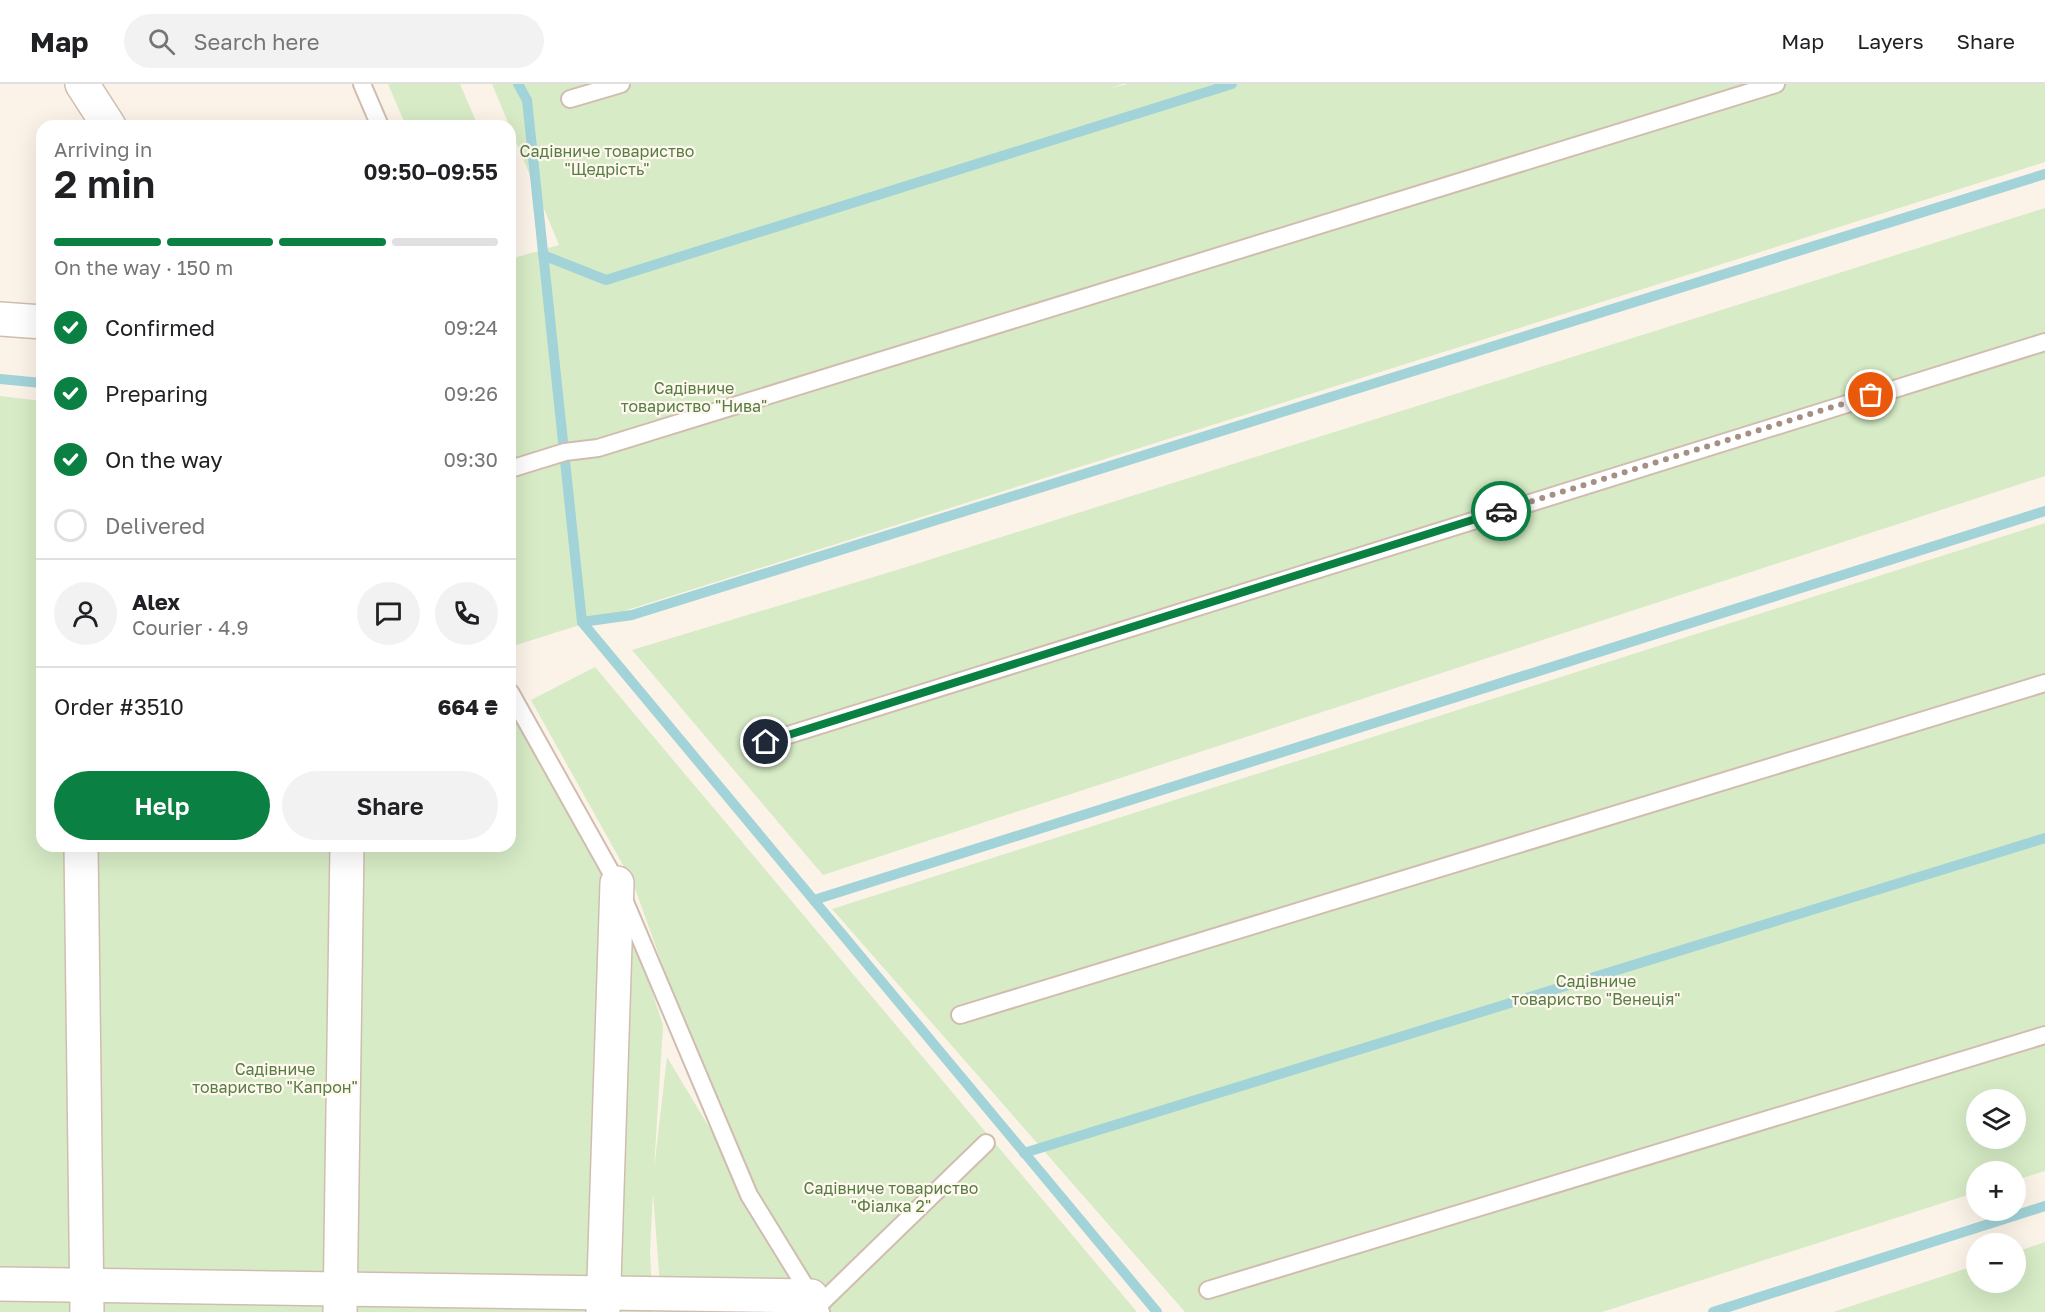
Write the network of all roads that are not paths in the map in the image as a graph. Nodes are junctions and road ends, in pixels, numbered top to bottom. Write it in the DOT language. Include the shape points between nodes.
graph roads {
  1 [pos="82,84"];
  2 [pos="363,84"];
  3 [pos="621,84"];
  4 [pos="1776,84"];
  5 [pos="570,99"];
  6 [pos="105,120"];
  7 [pos="378,120"];
  8 [pos="0,319"];
  9 [pos="36,322"];
  10 [pos="2045,342"];
  11 [pos="516,467"];
  12 [pos="2045,683"];
  13 [pos="516,703"];
  14 [pos="766,742"];
  15 [pos="81,852"];
  16 [pos="347,852"];
  17 [pos="617,883"];
  18 [pos="960,1015"];
  19 [pos="2045,1035"];
  20 [pos="986,1143"];
  21 [pos="0,1284"];
  22 [pos="1208,1290"];
  23 [pos="87,1299"];
  24 [pos="340,1300"];
  25 [pos="603,1302"];
  26 [pos="816,1305"];
  1 -- 6 [label="street"];
  2 -- 7 [label="lane"];
  3 -- 5 [label="lane"];
  4 -- 11 [label="lane" via="609,445 565,452"];
  8 -- 9 [label="street"];
  10 -- 14 [label="lane"];
  12 -- 18 [label="lane"];
  13 -- 17 [label="lane"];
  15 -- 23 [label="street"];
  16 -- 24 [label="street"];
  17 -- 25 [label="street"];
  17 -- 26 [label="lane" via="748,1196"];
  19 -- 22 [label="lane"];
  20 -- 26 [label="lane"];
  21 -- 23 [label="street"];
  23 -- 24 [label="street"];
  24 -- 25 [label="street"];
  25 -- 26 [label="street"];
}
